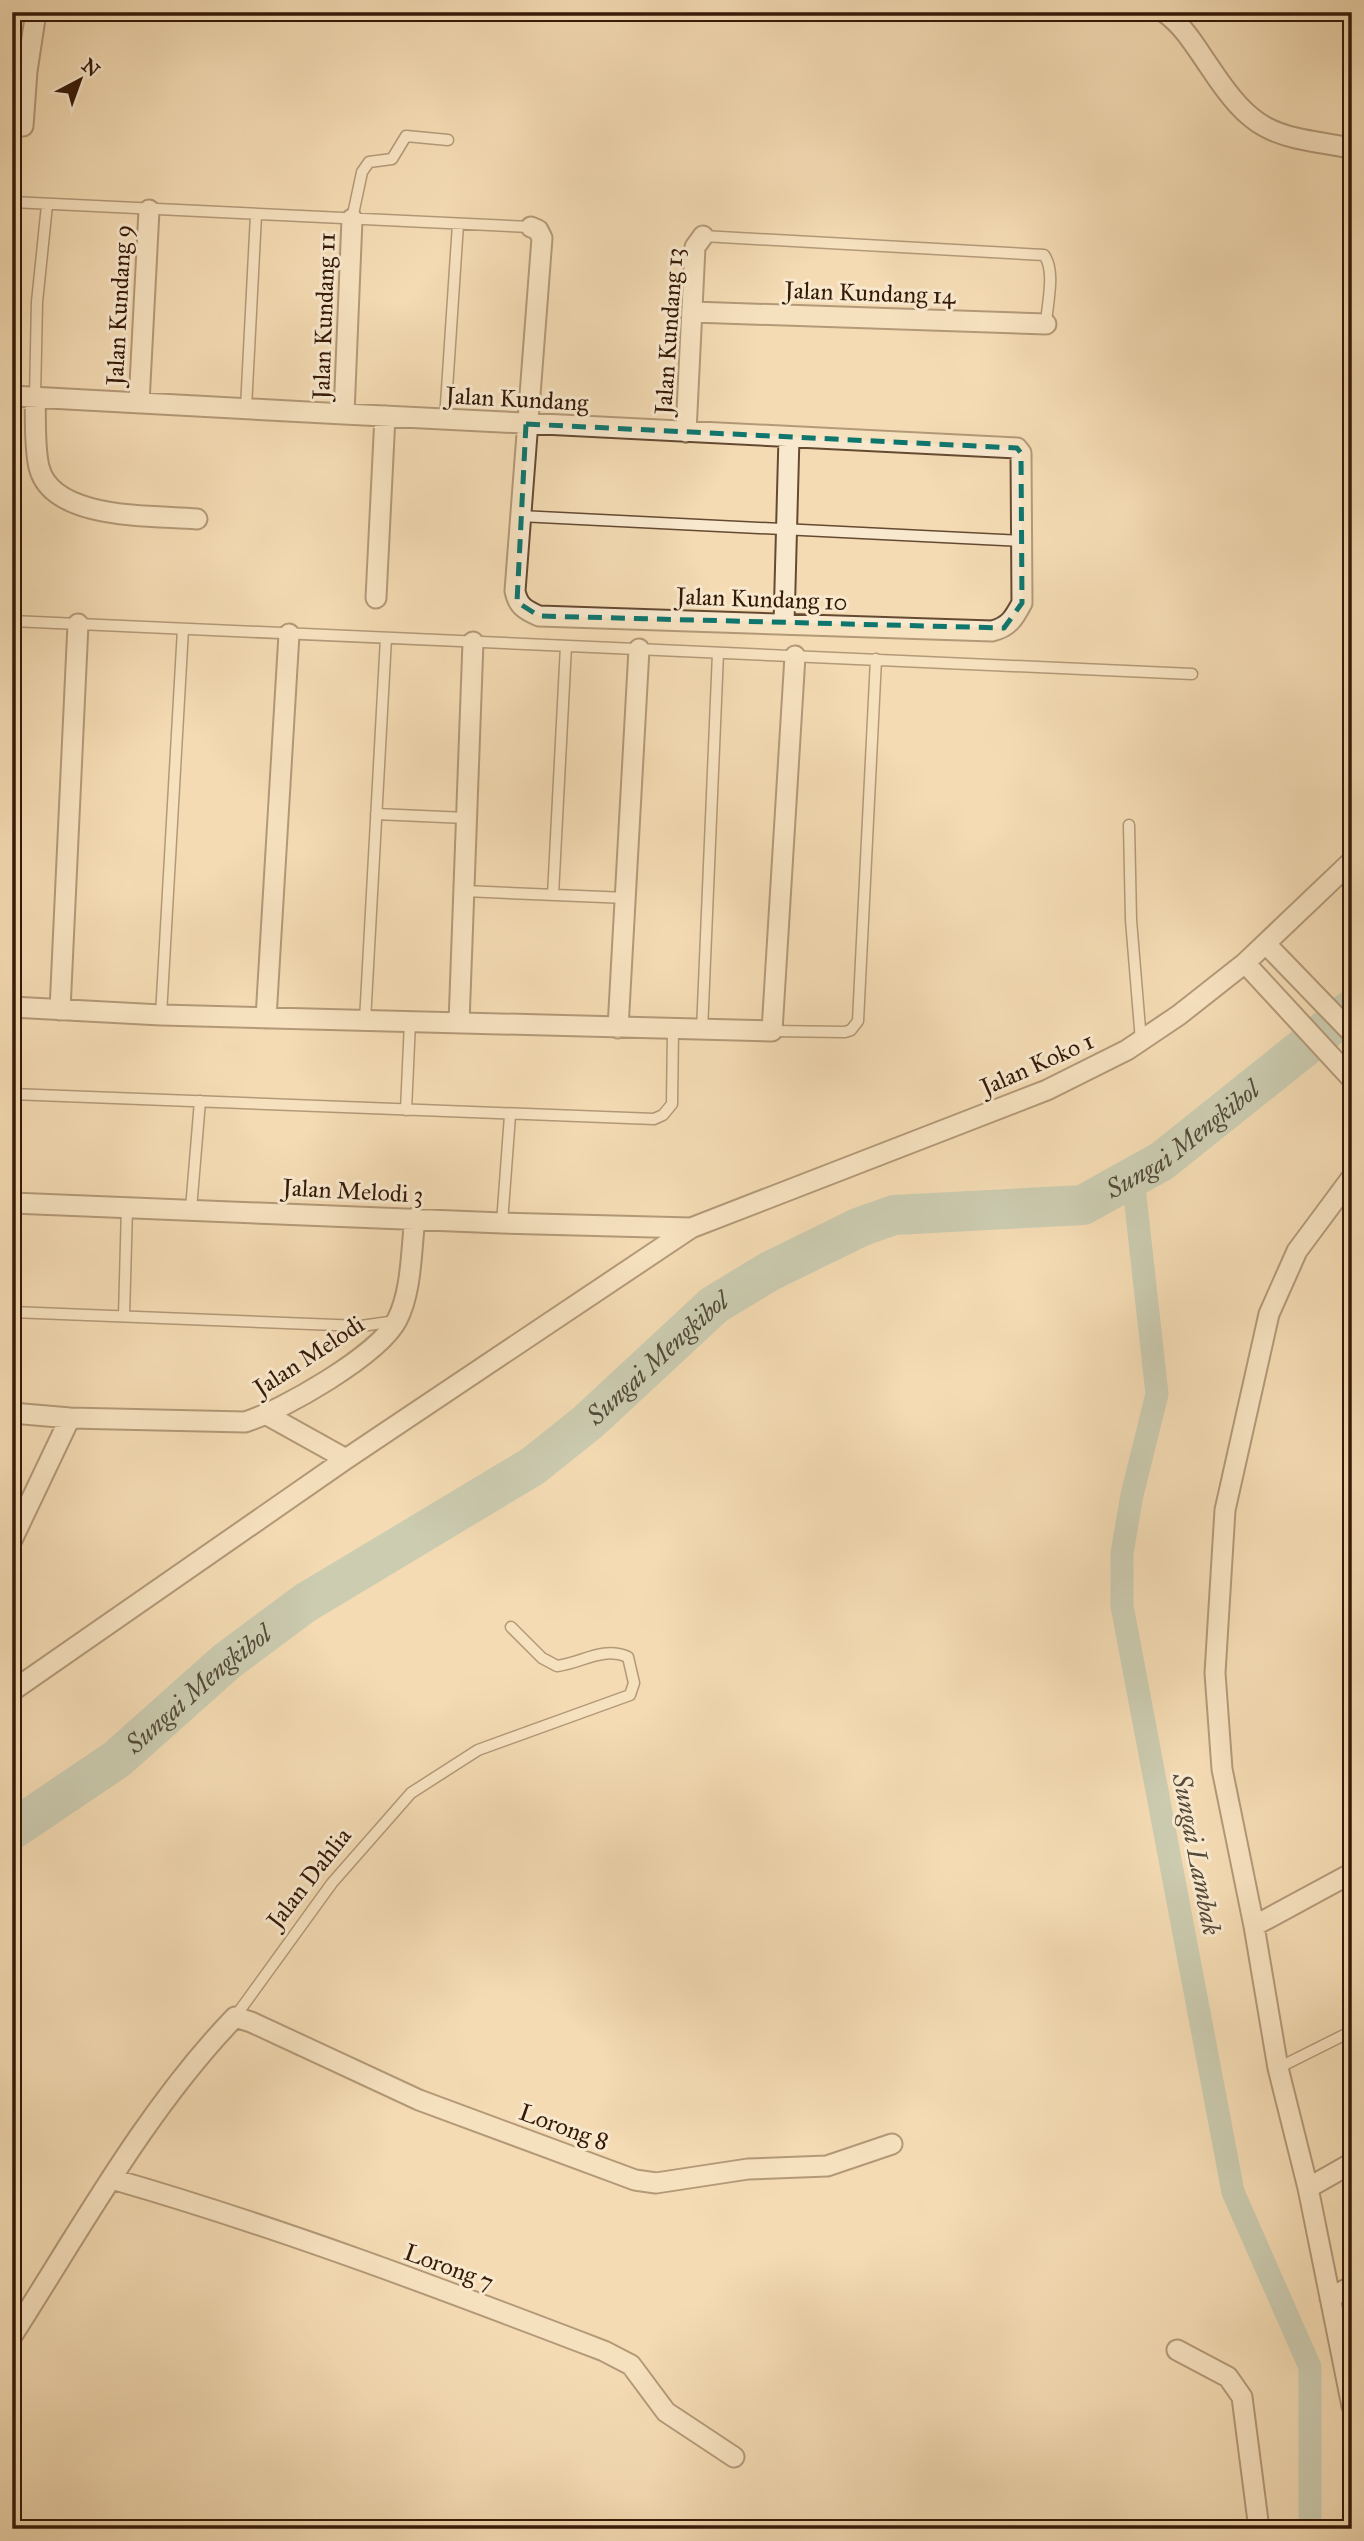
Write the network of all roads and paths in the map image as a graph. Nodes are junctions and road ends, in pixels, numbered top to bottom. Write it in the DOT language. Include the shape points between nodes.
graph roads {
  1 [pos="36,12"];
  2 [pos="1164,12"];
  3 [pos="23,126"];
  4 [pos="448,140"];
  5 [pos="1352,148"];
  6 [pos="12,202"];
  7 [pos="47,205"];
  8 [pos="149,210"];
  9 [pos="256,215"];
  10 [pos="352,219"];
  11 [pos="458,224"];
  12 [pos="531,227"];
  13 [pos="703,236"];
  14 [pos="693,312"];
  15 [pos="1046,324"];
  16 [pos="12,396"];
  17 [pos="35,397"];
  18 [pos="139,403"];
  19 [pos="246,408"];
  20 [pos="344,414"];
  21 [pos="385,416"];
  22 [pos="445,419"];
  23 [pos="526,424"];
  24 [pos="686,432"];
  25 [pos="789,437"];
  26 [pos="1020,450"];
  27 [pos="520,516"];
  28 [pos="197,519"];
  29 [pos="786,529"];
  30 [pos="1021,541"];
  31 [pos="376,598"];
  32 [pos="12,621"];
  33 [pos="78,624"];
  34 [pos="784,624"];
  35 [pos="183,629"];
  36 [pos="289,634"];
  37 [pos="386,638"];
  38 [pos="473,642"];
  39 [pos="566,646"];
  40 [pos="639,649"];
  41 [pos="718,653"];
  42 [pos="795,656"];
  43 [pos="876,659"];
  44 [pos="1192,674"];
  45 [pos="376,814"];
  46 [pos="466,818"];
  47 [pos="1129,825"];
  48 [pos="1352,861"];
  49 [pos="464,891"];
  50 [pos="552,895"];
  51 [pos="627,898"];
  52 [pos="1266,944"];
  53 [pos="1245,963"];
  54 [pos="12,1007"];
  55 [pos="60,1010"];
  56 [pos="161,1015"];
  57 [pos="266,1018"];
  58 [pos="365,1021"];
  59 [pos="410,1022"];
  60 [pos="459,1023"];
  61 [pos="618,1028"];
  62 [pos="673,1030"];
  63 [pos="772,1031"];
  64 [pos="702,1032"];
  65 [pos="1352,1033"];
  66 [pos="1141,1041"];
  67 [pos="1352,1079"];
  68 [pos="12,1094"];
  69 [pos="200,1101"];
  70 [pos="406,1110"];
  71 [pos="510,1115"];
  72 [pos="1352,1177"];
  73 [pos="12,1203"];
  74 [pos="127,1207"];
  75 [pos="191,1209"];
  76 [pos="415,1219"];
  77 [pos="502,1223"];
  78 [pos="691,1227"];
  79 [pos="12,1312"];
  80 [pos="124,1315"];
  81 [pos="397,1321"];
  82 [pos="12,1413"];
  83 [pos="267,1415"];
  84 [pos="70,1418"];
  85 [pos="346,1459"];
  86 [pos="12,1540"];
  87 [pos="511,1627"];
  88 [pos="12,1691"];
  89 [pos="1352,1873"];
  90 [pos="1254,1926"];
  91 [pos="235,2017"];
  92 [pos="1352,2031"];
  93 [pos="1278,2068"];
  94 [pos="892,2144"];
  95 [pos="1352,2162"];
  96 [pos="112,2179"];
  97 [pos="1308,2188"];
  98 [pos="1352,2286"];
  99 [pos="1330,2298"];
  100 [pos="12,2336"];
  101 [pos="1177,2350"];
  102 [pos="1349,2376"];
  103 [pos="1352,2406"];
  104 [pos="734,2457"];
  105 [pos="1259,2529"];
  1 -- 3 [label="street"];
  2 -- 5 [label="street" via="1184,29 1245,115 1261,127 1291,138"];
  4 -- 10 [label="lane" via="406,136 392,159 369,162 362,172"];
  6 -- 7 [label="lane"];
  7 -- 8 [label="lane"];
  7 -- 17 [label="lane" via="37,302"];
  8 -- 9 [label="lane"];
  8 -- 18 [label="street, Jalan Kundang 9"];
  9 -- 10 [label="lane"];
  9 -- 19 [label="lane"];
  10 -- 11 [label="lane"];
  10 -- 20 [label="street, Jalan Kundang 11"];
  11 -- 12 [label="lane"];
  11 -- 22 [label="lane"];
  12 -- 23 [label="street, Jalan Kundang 10" via="542,238"];
  13 -- 14 [label="street, Jalan Kundang 13" via="695,247"];
  13 -- 15 [label="lane" via="1044,255 1049,261"];
  14 -- 15 [label="street, Jalan Kundang 14"];
  14 -- 24 [label="street, Jalan Kundang 13"];
  16 -- 17 [label="street, Jalan Kundang"];
  17 -- 18 [label="street, Jalan Kundang"];
  17 -- 28 [label="street" via="39,467 48,485 63,499 82,508"];
  18 -- 19 [label="street, Jalan Kundang"];
  19 -- 20 [label="street, Jalan Kundang"];
  20 -- 21 [label="street, Jalan Kundang"];
  21 -- 22 [label="street, Jalan Kundang"];
  21 -- 31 [label="street"];
  22 -- 23 [label="street, Jalan Kundang"];
  23 -- 24 [label="street, Jalan Kundang"];
  23 -- 27 [label="street, Jalan Kundang 10"];
  24 -- 25 [label="street, Jalan Kundang"];
  25 -- 26 [label="street, Jalan Kundang"];
  25 -- 29 [label="street"];
  26 -- 30 [label="street, Jalan Kundang 10"];
  27 -- 29 [label="lane"];
  27 -- 34 [label="street, Jalan Kundang 10" via="517,602 539,616"];
  29 -- 30 [label="lane"];
  29 -- 34 [label="street"];
  30 -- 34 [label="street, Jalan Kundang 10" via="1022,603 1004,628"];
  32 -- 33 [label="lane"];
  33 -- 35 [label="lane"];
  33 -- 55 [label="street"];
  35 -- 36 [label="lane"];
  35 -- 56 [label="lane"];
  36 -- 37 [label="lane"];
  36 -- 57 [label="street"];
  37 -- 38 [label="lane"];
  37 -- 45 [label="lane"];
  38 -- 39 [label="lane"];
  38 -- 46 [label="street"];
  39 -- 40 [label="lane"];
  39 -- 50 [label="lane"];
  40 -- 41 [label="lane"];
  40 -- 51 [label="street"];
  41 -- 42 [label="lane"];
  41 -- 64 [label="lane"];
  42 -- 43 [label="lane"];
  42 -- 63 [label="street"];
  43 -- 44 [label="lane"];
  43 -- 63 [label="lane" via="858,1021 845,1032"];
  45 -- 46 [label="lane"];
  45 -- 58 [label="lane"];
  46 -- 49 [label="street"];
  47 -- 66 [label="lane"];
  48 -- 52 [label="street, Jalan Koko 1"];
  49 -- 50 [label="lane"];
  49 -- 60 [label="street"];
  50 -- 51 [label="lane"];
  51 -- 61 [label="street"];
  52 -- 53 [label="street, Jalan Koko 1"];
  52 -- 65 [label="street"];
  53 -- 66 [label="street, Jalan Koko 1"];
  53 -- 67 [label="street"];
  54 -- 55 [label="street"];
  55 -- 56 [label="street"];
  56 -- 57 [label="street"];
  57 -- 58 [label="street"];
  58 -- 59 [label="street"];
  59 -- 60 [label="street"];
  59 -- 70 [label="lane"];
  60 -- 61 [label="street"];
  61 -- 62 [label="street"];
  62 -- 64 [label="street"];
  62 -- 71 [label="lane" via="672,1104 663,1115 640,1121"];
  63 -- 64 [label="street"];
  66 -- 78 [label="street, Jalan Koko 1" via="1047,1090"];
  68 -- 69 [label="lane"];
  69 -- 70 [label="lane"];
  69 -- 75 [label="lane"];
  70 -- 71 [label="lane"];
  71 -- 77 [label="lane"];
  72 -- 90 [label="street" via="1297,1251 1280,1284 1255,1365 1225,1510 1216,1704 1222,1769"];
  73 -- 74 [label="street, Jalan Melodi 3"];
  74 -- 75 [label="street, Jalan Melodi 3"];
  74 -- 80 [label="lane"];
  75 -- 76 [label="street, Jalan Melodi 3"];
  76 -- 77 [label="street, Jalan Melodi 3"];
  76 -- 81 [label="street, Jalan Melodi" via="404,1302"];
  77 -- 78 [label="street, Jalan Melodi 3"];
  78 -- 85 [label="street"];
  79 -- 80 [label="lane"];
  80 -- 81 [label="lane" via="361,1326"];
  81 -- 83 [label="street, Jalan Melodi" via="372,1348"];
  82 -- 84 [label="street, Jalan Melodi"];
  83 -- 84 [label="street, Jalan Melodi" via="246,1422"];
  83 -- 85 [label="street"];
  84 -- 86 [label="street"];
  85 -- 88 [label="street"];
  87 -- 91 [label="lane, Jalan Dahlia" via="542,1658 557,1666 592,1654 615,1652 628,1657 634,1684 630,1695 478,1750 411,1793 332,1884"];
  89 -- 90 [label="street"];
  90 -- 93 [label="street"];
  91 -- 94 [label="street, Lorong 8" via="419,2100 635,2180 656,2183 748,2169 827,2166"];
  91 -- 96 [label="street, Jalan Dahlia" via="204,2049"];
  92 -- 93 [label="lane"];
  93 -- 97 [label="street"];
  95 -- 97 [label="street"];
  96 -- 100 [label="street, Jalan Dahlia"];
  96 -- 104 [label="street, Lorong 7" via="328,2248 604,2351 631,2365 666,2412"];
  97 -- 99 [label="street"];
  98 -- 99 [label="street"];
  99 -- 102 [label="street"];
  101 -- 105 [label="street" via="1227,2377 1242,2397"];
  102 -- 103 [label="street"];
}
